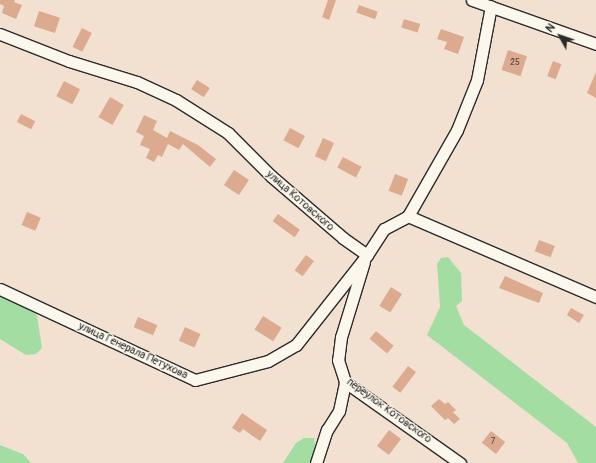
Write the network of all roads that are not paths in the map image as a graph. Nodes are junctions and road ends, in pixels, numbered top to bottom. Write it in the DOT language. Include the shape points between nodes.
graph roads {
  1 [pos="472,0"];
  2 [pos="491,6"];
  3 [pos="0,34"];
  4 [pos="596,44"];
  5 [pos="408,216"];
  6 [pos="367,254"];
  7 [pos="0,289"];
  8 [pos="596,297"];
  9 [pos="345,382"];
  10 [pos="316,463"];
  11 [pos="460,463"];
  1 -- 2 [label="street"];
  2 -- 4 [label="street"];
  2 -- 5 [label="street" via="477,80 456,130"];
  3 -- 6 [label="street, улица Котовского" via="69,61 137,82 176,100 228,133 271,176 343,238"];
  5 -- 6 [label="street" via="384,229"];
  5 -- 8 [label="street"];
  6 -- 7 [label="street, улица Генерала Петухова" via="296,345 268,361 195,380"];
  6 -- 9 [label="street, переулок Котовского" via="341,337 338,360"];
  9 -- 10 [label="street" via="339,411 327,430"];
  9 -- 11 [label="street, переулок Котовского"];
}
